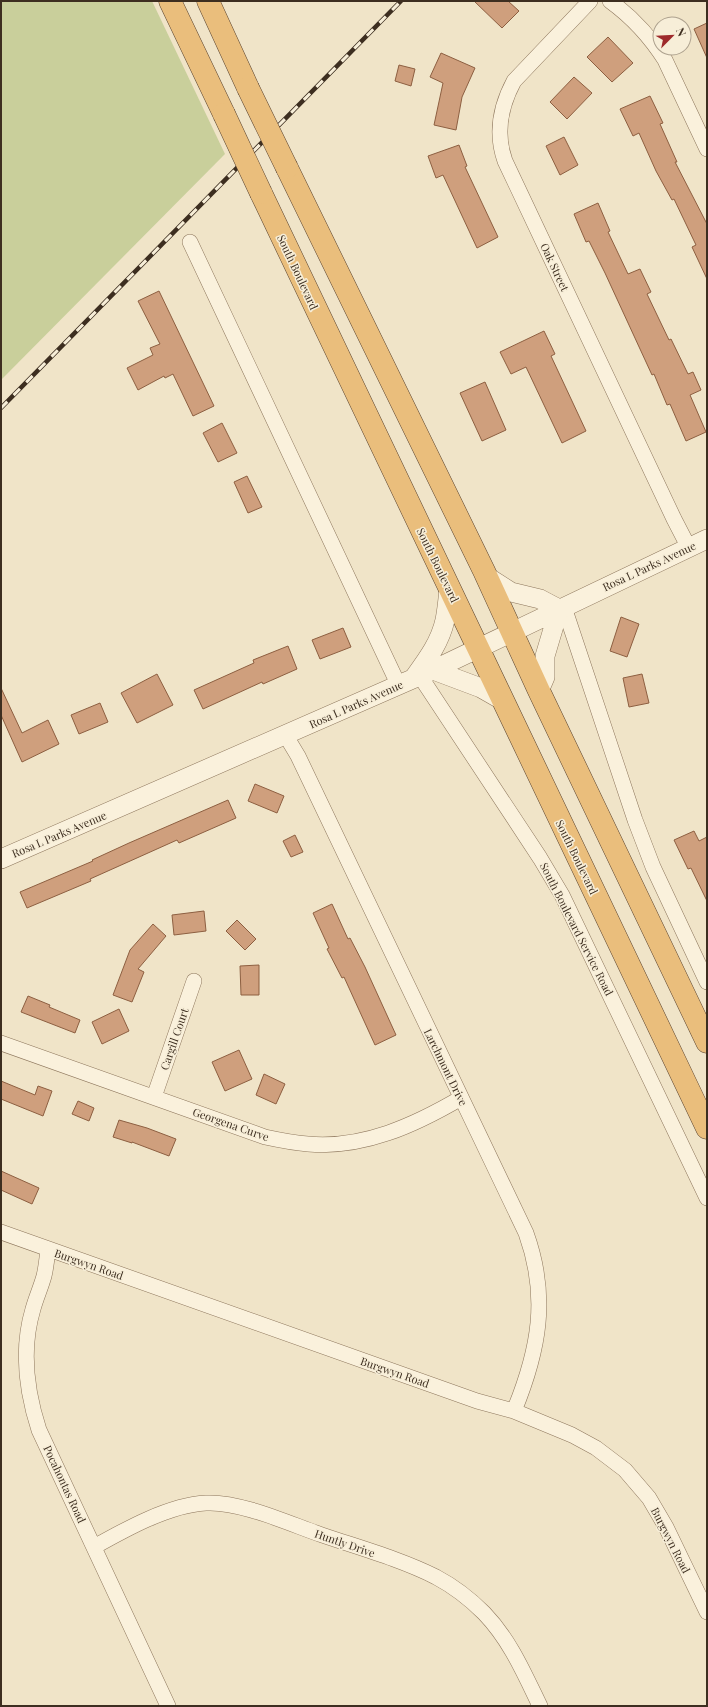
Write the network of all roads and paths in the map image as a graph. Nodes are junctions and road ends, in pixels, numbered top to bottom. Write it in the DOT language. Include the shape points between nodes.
graph roads {
  1 [pos="170,1"];
  2 [pos="208,1"];
  3 [pos="590,1"];
  4 [pos="610,1"];
  5 [pos="707,150"];
  6 [pos="190,242"];
  7 [pos="707,539"];
  8 [pos="689,548"];
  9 [pos="486,576"];
  10 [pos="449,589"];
  11 [pos="562,608"];
  12 [pos="512,632"];
  13 [pos="478,649"];
  14 [pos="416,678"];
  15 [pos="539,691"];
  16 [pos="502,700"];
  17 [pos="286,736"];
  18 [pos="1,859"];
  19 [pos="194,981"];
  20 [pos="707,982"];
  21 [pos="707,1042"];
  22 [pos="1,1043"];
  23 [pos="154,1097"];
  24 [pos="461,1098"];
  25 [pos="707,1128"];
  26 [pos="707,1198"];
  27 [pos="1,1232"];
  28 [pos="48,1249"];
  29 [pos="514,1411"];
  30 [pos="94,1547"];
  31 [pos="707,1612"];
  32 [pos="168,1706"];
  33 [pos="540,1706"];
  1 -- 10 [label="highway, South Boulevard, bridge"];
  2 -- 9 [label="highway, bridge"];
  3 -- 8 [label="street, Oak Street" via="514,81 501,111 500,144 512,176"];
  4 -- 5 [label="street" via="644,32 665,60"];
  6 -- 14 [label="street"];
  7 -- 8 [label="street, Rosa L Parks Avenue"];
  8 -- 11 [label="street, Rosa L Parks Avenue"];
  9 -- 11 [label="street" via="511,592"];
  9 -- 12 [label="highway"];
  10 -- 13 [label="highway, South Boulevard"];
  10 -- 14 [label="street" via="444,622 438,640"];
  11 -- 12 [label="street, Rosa L Parks Avenue"];
  11 -- 15 [label="street" via="545,656 545,677"];
  11 -- 20 [label="street" via="653,867"];
  12 -- 13 [label="street, Rosa L Parks Avenue"];
  12 -- 15 [label="highway"];
  13 -- 14 [label="street, Rosa L Parks Avenue"];
  13 -- 16 [label="highway, South Boulevard"];
  14 -- 16 [label="street" via="481,688"];
  14 -- 17 [label="street, Rosa L Parks Avenue"];
  14 -- 26 [label="street, South Boulevard Service Road" via="536,851 562,895"];
  15 -- 21 [label="highway"];
  16 -- 25 [label="highway, South Boulevard"];
  17 -- 18 [label="street, Rosa L Parks Avenue"];
  17 -- 24 [label="street, Larchmont Drive" via="298,756"];
  19 -- 23 [label="street, Cargill Court"];
  22 -- 23 [label="street, Georgena Curve"];
  23 -- 24 [label="street, Georgena Curve" via="265,1136 293,1143 324,1145 382,1136 441,1110"];
  24 -- 29 [label="street, Larchmont Drive" via="526,1233 538,1274 540,1306 536,1342"];
  27 -- 28 [label="street, Burgwyn Road"];
  28 -- 29 [label="street, Burgwyn Road" via="469,1398"];
  28 -- 30 [label="street, Pocahontas Road" via="44,1275 27,1335 29,1393 39,1430"];
  29 -- 31 [label="street, Burgwyn Road" via="596,1448 612,1459 638,1484 666,1527"];
  30 -- 32 [label="street, Pocahontas Road"];
  30 -- 33 [label="street, Huntly Drive" via="176,1508 219,1503 262,1514 397,1561 447,1584 484,1613 511,1648"];
}
